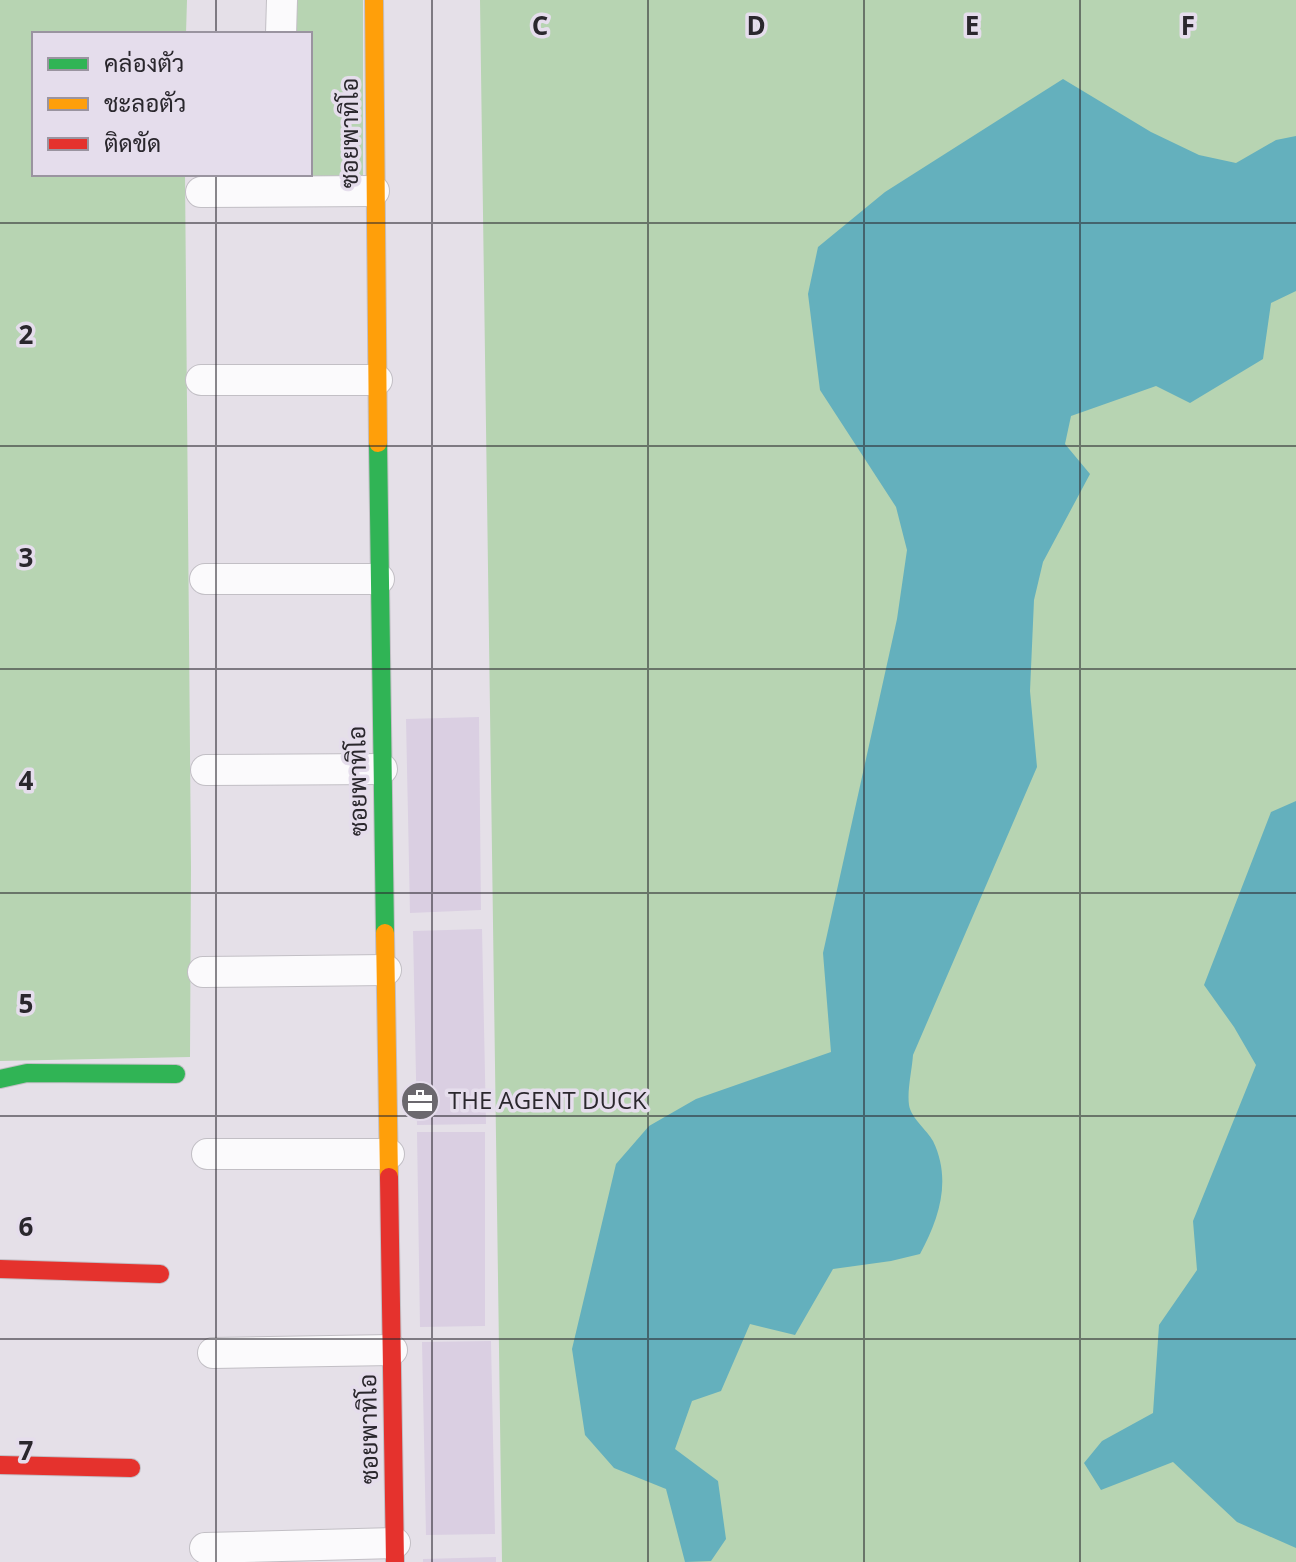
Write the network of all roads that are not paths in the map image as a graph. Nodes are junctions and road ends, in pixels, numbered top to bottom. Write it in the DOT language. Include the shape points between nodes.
graph roads {
  1 [pos="282,0"];
  2 [pos="374,0"];
  3 [pos="281,32"];
  4 [pos="280,183"];
  5 [pos="374,191"];
  6 [pos="201,192"];
  7 [pos="201,380"];
  8 [pos="377,380"];
  9 [pos="205,579"];
  10 [pos="379,579"];
  11 [pos="382,769"];
  12 [pos="206,770"];
  13 [pos="386,970"];
  14 [pos="203,972"];
  15 [pos="176,1074"];
  16 [pos="0,1079"];
  17 [pos="207,1154"];
  18 [pos="389,1154"];
  19 [pos="0,1269"];
  20 [pos="160,1274"];
  21 [pos="392,1350"];
  22 [pos="213,1353"];
  23 [pos="0,1465"];
  24 [pos="131,1468"];
  25 [pos="205,1548"];
  26 [pos="395,1552"];
  1 -- 3 [label="street"];
  2 -- 5 [label="street, ซอยพาทิโอ"];
  4 -- 5 [label="street"];
  4 -- 6 [label="street"];
  5 -- 8 [label="street, ซอยพาทิโอ"];
  7 -- 8 [label="street"];
  8 -- 10 [label="street, ซอยพาทิโอ"];
  9 -- 10 [label="street"];
  10 -- 11 [label="street, ซอยพาทิโอ"];
  11 -- 12 [label="street"];
  11 -- 13 [label="street, ซอยพาทิโอ"];
  13 -- 14 [label="street"];
  13 -- 18 [label="street, ซอยพาทิโอ"];
  15 -- 16 [label="street" via="35,1073"];
  17 -- 18 [label="street"];
  18 -- 21 [label="street, ซอยพาทิโอ"];
  19 -- 20 [label="street"];
  21 -- 22 [label="street"];
  21 -- 26 [label="street, ซอยพาทิโอ"];
  23 -- 24 [label="street"];
  25 -- 26 [label="street"];
}
